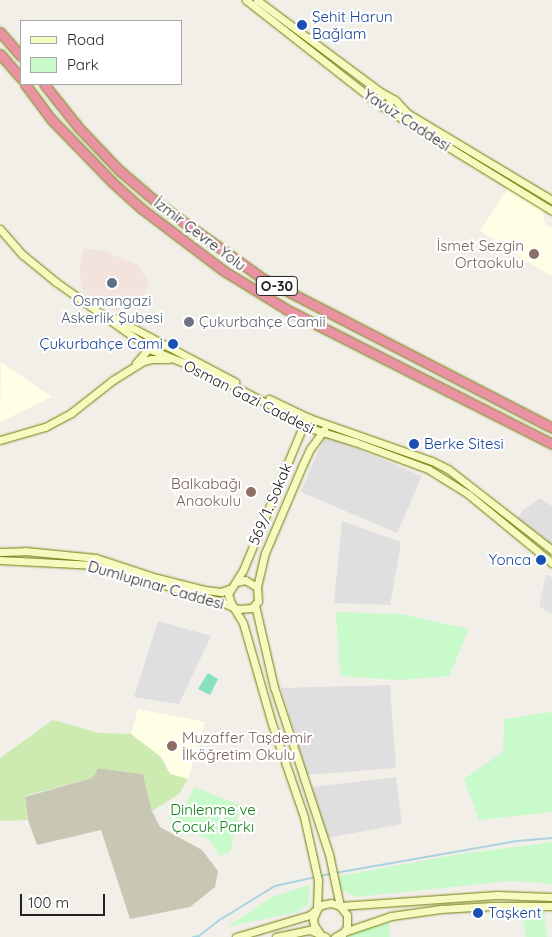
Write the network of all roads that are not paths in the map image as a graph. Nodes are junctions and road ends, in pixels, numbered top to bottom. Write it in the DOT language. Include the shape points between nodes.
graph roads {
  1 [pos="246,0"];
  2 [pos="257,0"];
  3 [pos="0,32"];
  4 [pos="19,53"];
  5 [pos="2,56"];
  6 [pos="20,77"];
  7 [pos="26,85"];
  8 [pos="45,85"];
  9 [pos="386,95"];
  10 [pos="380,105"];
  11 [pos="552,200"];
  12 [pos="552,211"];
  13 [pos="0,229"];
  14 [pos="102,313"];
  15 [pos="153,337"];
  16 [pos="140,341"];
  17 [pos="168,346"];
  18 [pos="154,348"];
  19 [pos="148,360"];
  20 [pos="177,360"];
  21 [pos="133,367"];
  22 [pos="309,418"];
  23 [pos="327,424"];
  24 [pos="303,426"];
  25 [pos="552,428"];
  26 [pos="323,434"];
  27 [pos="0,440"];
  28 [pos="552,444"];
  29 [pos="552,550"];
  30 [pos="0,552"];
  31 [pos="0,560"];
  32 [pos="552,563"];
  33 [pos="236,582"];
  34 [pos="256,587"];
  35 [pos="229,589"];
  36 [pos="255,605"];
  37 [pos="234,607"];
  38 [pos="318,880"];
  39 [pos="552,897"];
  40 [pos="340,906"];
  41 [pos="552,906"];
  42 [pos="317,909"];
  43 [pos="298,918"];
  44 [pos="297,932"];
  45 [pos="342,934"];
  46 [pos="322,936"];
  47 [pos="236,937"];
  48 [pos="276,937"];
  49 [pos="309,937"];
  50 [pos="335,937"];
  1 -- 10 [label="main road, Yavuz Caddesi"];
  2 -- 9 [label="main road, Yavuz Caddesi"];
  3 -- 4 [label="highway"];
  5 -- 6 [label="highway"];
  7 -- 28 [label="highway, İzmir Çevre Yolu / O-30" via="51,119 113,182 142,209 224,271 286,309"];
  8 -- 25 [label="highway, İzmir Çevre Yolu / O-30" via="79,128 160,206 262,278"];
  9 -- 10 [label="main road" via="389,104 385,107"];
  9 -- 11 [label="main road, Yavuz Caddesi" via="407,113"];
  10 -- 12 [label="main road, Yavuz Caddesi"];
  13 -- 14 [label="main road, Osman Gazi Caddesi" via="23,255"];
  14 -- 15 [label="main road, Osman Gazi Caddesi"];
  14 -- 16 [label="main road, Osman Gazi Caddesi"];
  15 -- 17 [label="main road, Osman Gazi Caddesi"];
  15 -- 18 [label="main road"];
  16 -- 18 [label="main road, Osman Gazi Caddesi"];
  16 -- 21 [label="main road" via="141,353"];
  17 -- 18 [label="main road"];
  17 -- 22 [label="main road, Osman Gazi Caddesi"];
  18 -- 19 [label="main road"];
  18 -- 20 [label="main road, Osman Gazi Caddesi"];
  18 -- 21 [label="main road"];
  19 -- 20 [label="main road"];
  19 -- 21 [label="main road"];
  20 -- 24 [label="main road, Osman Gazi Caddesi" via="297,419"];
  21 -- 27 [label="main road" via="71,413 46,427"];
  22 -- 23 [label="main road, Osman Gazi Caddesi"];
  22 -- 24 [label="main road, 569/1. Sokak"];
  23 -- 26 [label="main road, 569/1. Sokak"];
  23 -- 29 [label="main road, Osman Gazi Caddesi" via="448,469"];
  24 -- 26 [label="main road, Osman Gazi Caddesi"];
  24 -- 33 [label="main road, 569/1. Sokak"];
  26 -- 32 [label="main road, Osman Gazi Caddesi" via="355,442 428,469 468,494"];
  26 -- 34 [label="main road, 569/1. Sokak" via="303,464 265,553"];
  30 -- 35 [label="main road, Dumlupınar Caddesi" via="96,558 205,590 222,592"];
  31 -- 37 [label="main road, Dumlupınar Caddesi" via="95,565"];
  33 -- 34 [label="main road" via="245,580"];
  33 -- 35 [label="main road"];
  34 -- 36 [label="main road" via="259,596"];
  35 -- 37 [label="main road" via="229,599"];
  36 -- 37 [label="main road" via="248,610"];
  36 -- 40 [label="main road" via="274,687 330,860"];
  37 -- 38 [label="main road, Dumlupınar Caddesi" via="243,623 272,724 304,817"];
  38 -- 42 [label="main road, Dumlupınar Caddesi"];
  38 -- 43 [label="main road, Dumlupınar Caddesi" via="314,905"];
  39 -- 40 [label="main road" via="497,894"];
  40 -- 42 [label="main road" via="326,903"];
  40 -- 45 [label="main road" via="348,921"];
  41 -- 45 [label="main road" via="441,909 391,916"];
  42 -- 43 [label="main road"];
  42 -- 46 [label="main road, Dumlupınar Caddesi" via="314,925"];
  43 -- 47 [label="main road"];
  44 -- 46 [label="main road" via="310,930"];
  44 -- 48 [label="main road"];
  44 -- 49 [label="main road"];
  45 -- 50 [label="main road"];
}
